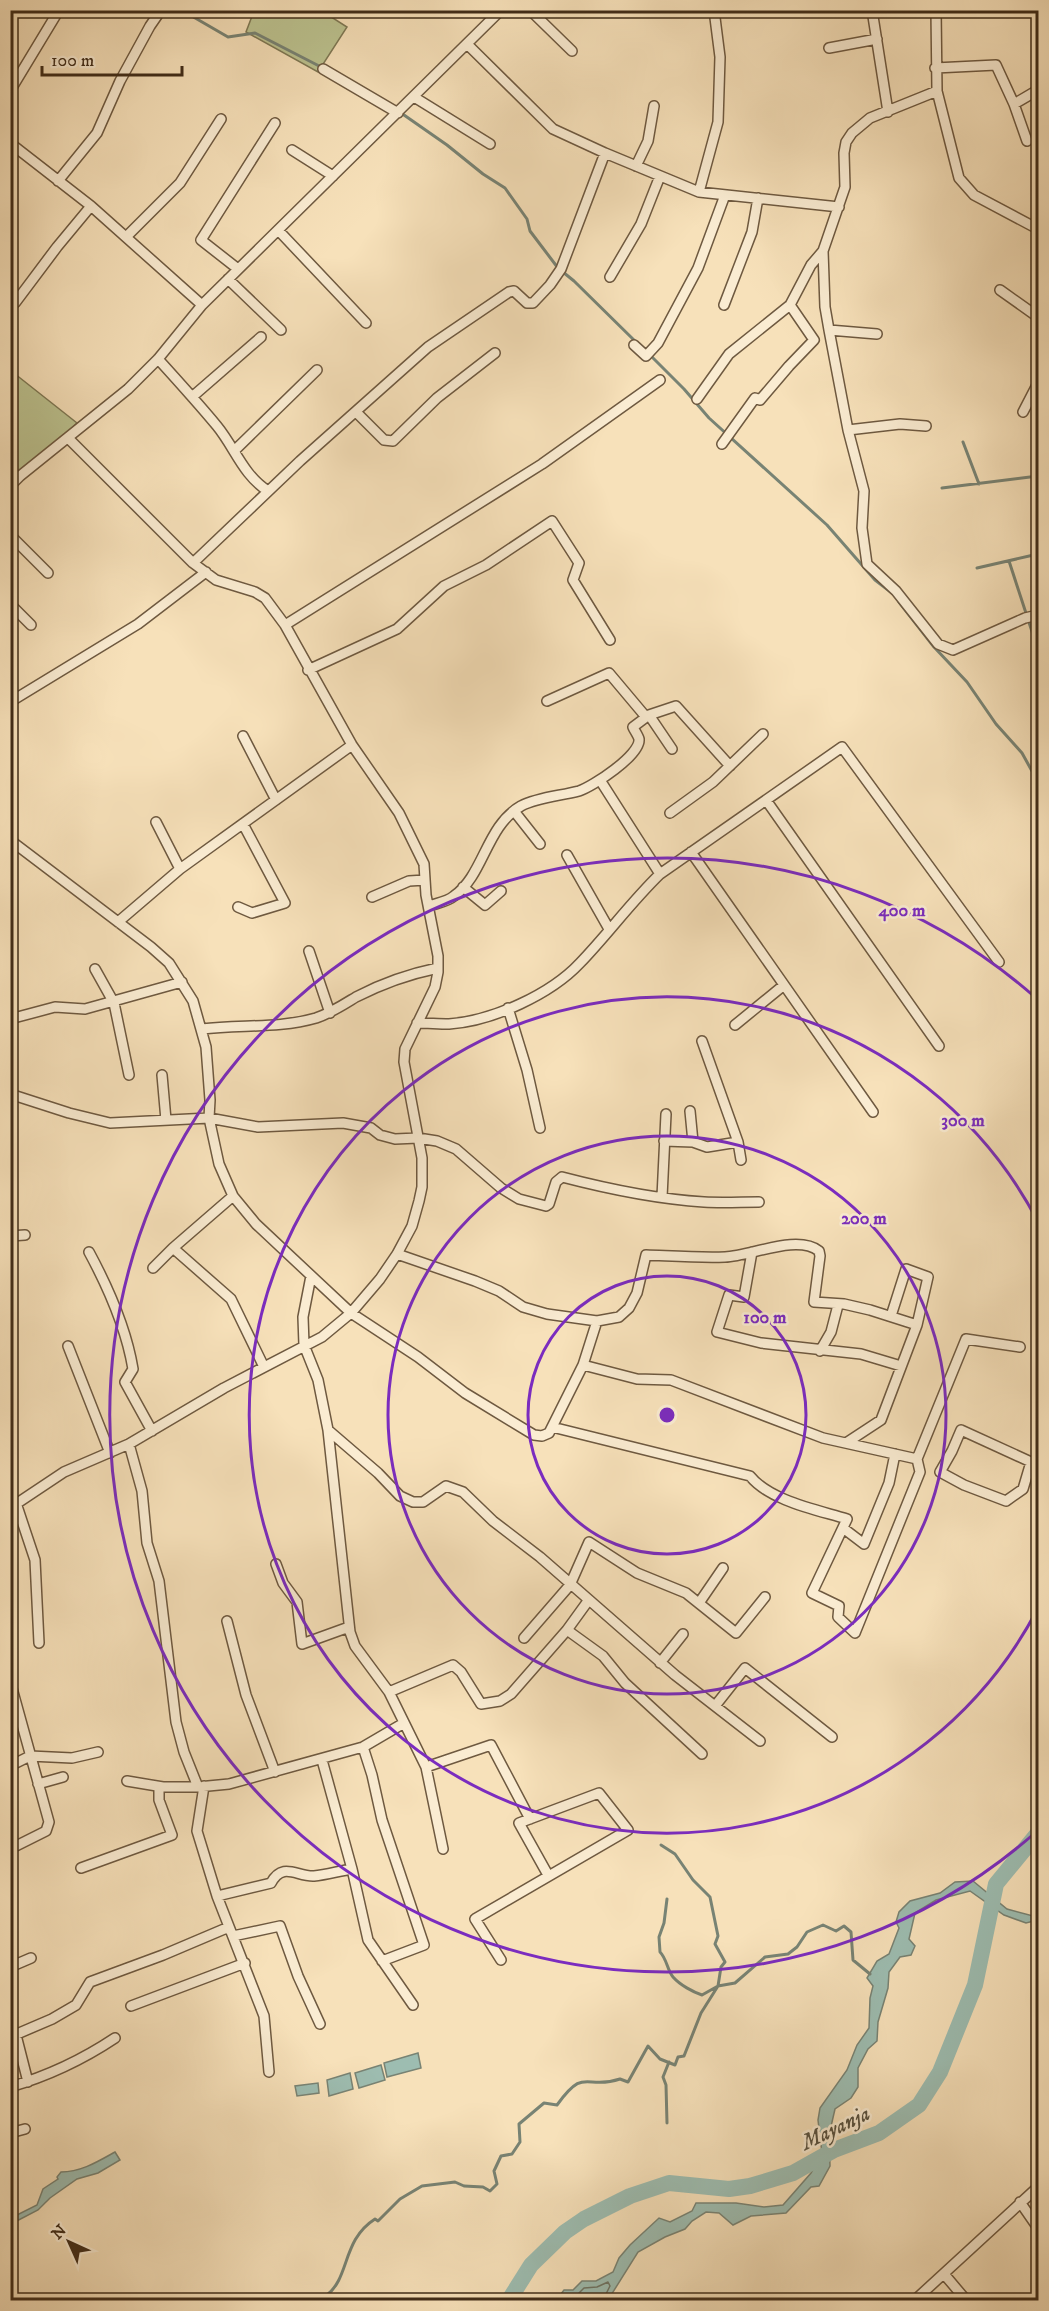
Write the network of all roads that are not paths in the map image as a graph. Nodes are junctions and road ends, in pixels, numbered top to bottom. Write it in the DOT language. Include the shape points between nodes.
graph roads {
  1 [pos="58,10"];
  2 [pos="160,10"];
  3 [pos="501,10"];
  4 [pos="531,10"];
  5 [pos="714,10"];
  6 [pos="872,10"];
  7 [pos="936,10"];
  8 [pos="877,39"];
  9 [pos="468,45"];
  10 [pos="829,48"];
  11 [pos="572,51"];
  12 [pos="935,68"];
  13 [pos="323,69"];
  14 [pos="1038,90"];
  15 [pos="10,91"];
  16 [pos="937,91"];
  17 [pos="414,97"];
  18 [pos="1014,104"];
  19 [pos="654,106"];
  20 [pos="888,112"];
  21 [pos="398,113"];
  22 [pos="221,119"];
  23 [pos="275,123"];
  24 [pos="1027,141"];
  25 [pos="490,144"];
  26 [pos="14,145"];
  27 [pos="292,150"];
  28 [pos="605,153"];
  29 [pos="10,158"];
  30 [pos="636,166"];
  31 [pos="333,176"];
  32 [pos="660,176"];
  33 [pos="58,181"];
  34 [pos="699,192"];
  35 [pos="725,195"];
  36 [pos="758,198"];
  37 [pos="91,206"];
  38 [pos="839,207"];
  39 [pos="278,230"];
  40 [pos="1038,230"];
  41 [pos="127,236"];
  42 [pos="823,251"];
  43 [pos="238,269"];
  44 [pos="610,277"];
  45 [pos="228,279"];
  46 [pos="999,290"];
  47 [pos="15,303"];
  48 [pos="790,304"];
  49 [pos="202,305"];
  50 [pos="724,305"];
  51 [pos="1038,317"];
  52 [pos="366,323"];
  53 [pos="281,330"];
  54 [pos="829,330"];
  55 [pos="877,334"];
  56 [pos="261,337"];
  57 [pos="634,345"];
  58 [pos="495,353"];
  59 [pos="158,359"];
  60 [pos="317,370"];
  61 [pos="660,380"];
  62 [pos="1038,384"];
  63 [pos="192,397"];
  64 [pos="697,399"];
  65 [pos="356,412"];
  66 [pos="1023,412"];
  67 [pos="926,426"];
  68 [pos="848,430"];
  69 [pos="68,438"];
  70 [pos="726,439"];
  71 [pos="234,451"];
  72 [pos="10,486"];
  73 [pos="268,491"];
  74 [pos="10,536"];
  75 [pos="193,563"];
  76 [pos="206,572"];
  77 [pos="48,573"];
  78 [pos="10,604"];
  79 [pos="1031,617"];
  80 [pos="31,625"];
  81 [pos="285,625"];
  82 [pos="610,640"];
  83 [pos="308,669"];
  84 [pos="10,702"];
  85 [pos="547,702"];
  86 [pos="647,716"];
  87 [pos="763,734"];
  88 [pos="243,736"];
  89 [pos="352,745"];
  90 [pos="672,750"];
  91 [pos="730,766"];
  92 [pos="600,780"];
  93 [pos="276,800"];
  94 [pos="766,800"];
  95 [pos="514,811"];
  96 [pos="670,813"];
  97 [pos="156,822"];
  98 [pos="243,824"];
  99 [pos="540,844"];
  100 [pos="13,845"];
  101 [pos="692,852"];
  102 [pos="567,855"];
  103 [pos="180,869"];
  104 [pos="660,874"];
  105 [pos="425,880"];
  106 [pos="463,887"];
  107 [pos="501,891"];
  108 [pos="372,897"];
  109 [pos="429,906"];
  110 [pos="238,907"];
  111 [pos="118,922"];
  112 [pos="609,929"];
  113 [pos="309,951"];
  114 [pos="999,962"];
  115 [pos="438,968"];
  116 [pos="95,969"];
  117 [pos="182,982"];
  118 [pos="784,985"];
  119 [pos="114,1003"];
  120 [pos="508,1008"];
  121 [pos="330,1013"];
  122 [pos="10,1019"];
  123 [pos="417,1023"];
  124 [pos="735,1025"];
  125 [pos="202,1029"];
  126 [pos="702,1041"];
  127 [pos="939,1046"];
  128 [pos="129,1075"];
  129 [pos="162,1075"];
  130 [pos="10,1094"];
  131 [pos="690,1111"];
  132 [pos="873,1112"];
  133 [pos="666,1114"];
  134 [pos="209,1118"];
  135 [pos="166,1120"];
  136 [pos="540,1128"];
  137 [pos="418,1138"];
  138 [pos="664,1141"];
  139 [pos="693,1142"];
  140 [pos="738,1142"];
  141 [pos="741,1160"];
  142 [pos="233,1196"];
  143 [pos="662,1197"];
  144 [pos="759,1202"];
  145 [pos="25,1235"];
  146 [pos="10,1236"];
  147 [pos="173,1248"];
  148 [pos="89,1252"];
  149 [pos="752,1252"];
  150 [pos="397,1254"];
  151 [pos="153,1268"];
  152 [pos="311,1276"];
  153 [pos="838,1305"];
  154 [pos="351,1313"];
  155 [pos="891,1316"];
  156 [pos="597,1321"];
  157 [pos="917,1325"];
  158 [pos="304,1346"];
  159 [pos="68,1347"];
  160 [pos="1020,1347"];
  161 [pos="820,1351"];
  162 [pos="583,1365"];
  163 [pos="902,1366"];
  164 [pos="264,1367"];
  165 [pos="552,1427"];
  166 [pos="328,1430"];
  167 [pos="152,1431"];
  168 [pos="846,1443"];
  169 [pos="129,1444"];
  170 [pos="110,1453"];
  171 [pos="895,1454"];
  172 [pos="917,1460"];
  173 [pos="990,1494"];
  174 [pos="13,1505"];
  175 [pos="843,1528"];
  176 [pos="276,1564"];
  177 [pos="723,1568"];
  178 [pos="570,1585"];
  179 [pos="765,1597"];
  180 [pos="588,1601"];
  181 [pos="699,1603"];
  182 [pos="227,1622"];
  183 [pos="349,1627"];
  184 [pos="567,1630"];
  185 [pos="683,1634"];
  186 [pos="524,1638"];
  187 [pos="39,1644"];
  188 [pos="660,1663"];
  189 [pos="10,1681"];
  190 [pos="389,1692"];
  191 [pos="715,1706"];
  192 [pos="404,1723"];
  193 [pos="832,1737"];
  194 [pos="760,1741"];
  195 [pos="363,1747"];
  196 [pos="98,1752"];
  197 [pos="702,1754"];
  198 [pos="30,1756"];
  199 [pos="322,1760"];
  200 [pos="10,1766"];
  201 [pos="426,1767"];
  202 [pos="275,1772"];
  203 [pos="63,1777"];
  204 [pos="127,1781"];
  205 [pos="38,1784"];
  206 [pos="159,1786"];
  207 [pos="201,1787"];
  208 [pos="530,1819"];
  209 [pos="16,1846"];
  210 [pos="443,1849"];
  211 [pos="81,1868"];
  212 [pos="352,1869"];
  213 [pos="548,1875"];
  214 [pos="217,1896"];
  215 [pos="231,1931"];
  216 [pos="31,1958"];
  217 [pos="501,1960"];
  218 [pos="382,1961"];
  219 [pos="245,1963"];
  220 [pos="10,1967"];
  221 [pos="413,2005"];
  222 [pos="131,2006"];
  223 [pos="320,2024"];
  224 [pos="13,2036"];
  225 [pos="115,2038"];
  226 [pos="268,2072"];
  227 [pos="28,2082"];
  228 [pos="10,2087"];
  229 [pos="25,2129"];
  230 [pos="10,2133"];
  231 [pos="1038,2187"];
  232 [pos="1020,2202"];
  233 [pos="1038,2228"];
  234 [pos="944,2274"];
  235 [pos="915,2301"];
  236 [pos="966,2301"];
  1 -- 15 [label="street"];
  2 -- 33 [label="street" via="120,81 97,134"];
  3 -- 9 [label="street"];
  4 -- 11 [label="street"];
  5 -- 34 [label="street" via="720,57 719,111"];
  6 -- 8 [label="street"];
  7 -- 12 [label="street"];
  8 -- 10 [label="street"];
  8 -- 20 [label="street"];
  9 -- 17 [label="street"];
  9 -- 28 [label="street" via="553,129"];
  12 -- 16 [label="street"];
  12 -- 18 [label="street" via="996,65"];
  13 -- 21 [label="street"];
  14 -- 18 [label="street"];
  16 -- 20 [label="street"];
  16 -- 40 [label="street" via="964,185 974,195"];
  17 -- 21 [label="street"];
  17 -- 25 [label="street"];
  18 -- 24 [label="street"];
  19 -- 30 [label="street" via="648,141"];
  20 -- 38 [label="street" via="870,118 846,142 845,187"];
  21 -- 31 [label="street"];
  22 -- 41 [label="street" via="180,183"];
  23 -- 43 [label="street" via="201,240"];
  26 -- 29 [label="street"];
  26 -- 33 [label="street"];
  27 -- 31 [label="street"];
  28 -- 30 [label="street"];
  28 -- 65 [label="street" via="559,270 533,303 512,291 476,312 428,347"];
  30 -- 32 [label="street"];
  31 -- 39 [label="street"];
  32 -- 34 [label="street"];
  32 -- 44 [label="street" via="641,224"];
  33 -- 37 [label="street"];
  34 -- 35 [label="street"];
  35 -- 36 [label="street"];
  35 -- 57 [label="street" via="698,268 658,343 648,354"];
  36 -- 38 [label="street"];
  36 -- 50 [label="street" via="752,232"];
  37 -- 41 [label="street"];
  37 -- 47 [label="street"];
  38 -- 42 [label="street"];
  39 -- 43 [label="street"];
  39 -- 52 [label="street"];
  41 -- 49 [label="street"];
  42 -- 48 [label="street"];
  42 -- 54 [label="street"];
  43 -- 45 [label="street"];
  45 -- 49 [label="street"];
  45 -- 53 [label="street"];
  46 -- 51 [label="street"];
  48 -- 64 [label="street" via="729,354"];
  48 -- 70 [label="street" via="814,340 760,400 755,398"];
  49 -- 59 [label="street"];
  54 -- 55 [label="street"];
  54 -- 68 [label="street"];
  56 -- 63 [label="street"];
  58 -- 65 [label="street" via="436,398 393,441 384,440"];
  59 -- 63 [label="street"];
  59 -- 69 [label="street"];
  60 -- 71 [label="street"];
  61 -- 81 [label="street" via="542,464"];
  62 -- 66 [label="street"];
  63 -- 71 [label="street"];
  65 -- 73 [label="street"];
  67 -- 68 [label="street" via="900,423"];
  68 -- 79 [label="street" via="864,491 862,528 867,564 896,591 938,644 953,650"];
  69 -- 72 [label="street"];
  69 -- 75 [label="street"];
  71 -- 73 [label="street" via="246,472"];
  73 -- 75 [label="street"];
  74 -- 77 [label="street"];
  75 -- 76 [label="street"];
  76 -- 81 [label="street" via="216,580 265,598"];
  76 -- 84 [label="street" via="138,624"];
  78 -- 80 [label="street"];
  81 -- 83 [label="street"];
  82 -- 83 [label="street" via="573,580 579,563 552,521 486,565 444,586 397,629"];
  83 -- 89 [label="street"];
  85 -- 86 [label="street" via="609,673"];
  86 -- 90 [label="street"];
  86 -- 91 [label="street" via="676,706"];
  86 -- 92 [label="street" via="633,727 639,740 632,755"];
  87 -- 91 [label="street"];
  88 -- 93 [label="street"];
  89 -- 93 [label="street"];
  89 -- 105 [label="street" via="399,813 424,864"];
  91 -- 96 [label="street"];
  92 -- 95 [label="street" via="580,791 523,805"];
  92 -- 104 [label="street"];
  93 -- 98 [label="street"];
  94 -- 101 [label="street"];
  94 -- 114 [label="street" via="842,747"];
  94 -- 127 [label="street"];
  95 -- 99 [label="street"];
  95 -- 106 [label="street" via="504,819"];
  97 -- 103 [label="street"];
  98 -- 103 [label="street"];
  98 -- 110 [label="street" via="285,903 252,913"];
  100 -- 111 [label="street"];
  101 -- 104 [label="street"];
  101 -- 118 [label="street"];
  102 -- 112 [label="street"];
  103 -- 111 [label="street"];
  104 -- 112 [label="street"];
  105 -- 108 [label="street"];
  105 -- 109 [label="street"];
  106 -- 107 [label="street" via="485,905"];
  106 -- 109 [label="street" via="448,900"];
  109 -- 115 [label="street"];
  111 -- 117 [label="street" via="169,963"];
  112 -- 120 [label="street" via="580,964 555,986"];
  113 -- 121 [label="street"];
  115 -- 121 [label="street" via="401,976"];
  115 -- 123 [label="street" via="435,987"];
  116 -- 119 [label="street"];
  117 -- 119 [label="street"];
  117 -- 125 [label="street" via="194,1000"];
  118 -- 124 [label="street"];
  118 -- 132 [label="street"];
  119 -- 122 [label="street" via="85,1009 55,1007"];
  119 -- 128 [label="street"];
  120 -- 123 [label="street" via="451,1024"];
  120 -- 136 [label="street"];
  121 -- 125 [label="street" via="270,1026"];
  123 -- 137 [label="street" via="405,1049 404,1062"];
  125 -- 134 [label="street"];
  126 -- 140 [label="street"];
  129 -- 135 [label="street"];
  130 -- 135 [label="street" via="110,1123"];
  131 -- 139 [label="street"];
  133 -- 138 [label="street"];
  134 -- 135 [label="street"];
  134 -- 137 [label="street" via="258,1127 343,1123 395,1138"];
  134 -- 142 [label="street" via="219,1164"];
  137 -- 143 [label="street" via="456,1149 501,1188 537,1204 549,1204 556,1182 562,1177"];
  137 -- 150 [label="street" via="422,1158 419,1201 412,1226"];
  138 -- 139 [label="street"];
  138 -- 143 [label="street"];
  139 -- 140 [label="street" via="707,1147"];
  140 -- 141 [label="street"];
  142 -- 147 [label="street"];
  142 -- 152 [label="street" via="256,1224"];
  143 -- 144 [label="street"];
  145 -- 146 [label="street"];
  147 -- 151 [label="street"];
  147 -- 164 [label="street" via="231,1299"];
  148 -- 167 [label="street" via="110,1291 131,1357 133,1369 126,1382"];
  149 -- 153 [label="street" via="768,1247 813,1247 820,1256 814,1302"];
  149 -- 156 [label="street" via="725,1257 646,1255 637,1293 629,1308 619,1317"];
  149 -- 161 [label="street" via="744,1297 729,1295 717,1332"];
  150 -- 154 [label="street"];
  150 -- 156 [label="street" via="499,1291 523,1307"];
  152 -- 154 [label="street"];
  152 -- 158 [label="street" via="303,1317"];
  153 -- 155 [label="street"];
  153 -- 161 [label="street" via="831,1332"];
  154 -- 158 [label="street"];
  154 -- 165 [label="street" via="465,1393 534,1435 549,1433"];
  155 -- 157 [label="street"];
  155 -- 157 [label="street" via="906,1269 928,1277"];
  156 -- 162 [label="street"];
  157 -- 163 [label="street"];
  158 -- 164 [label="street"];
  158 -- 166 [label="street" via="318,1380"];
  159 -- 170 [label="street"];
  160 -- 172 [label="street" via="966,1339"];
  161 -- 163 [label="street" via="861,1354"];
  162 -- 165 [label="street"];
  162 -- 168 [label="street" via="637,1379 671,1380 784,1425"];
  163 -- 168 [label="street" via="881,1420"];
  164 -- 167 [label="street"];
  165 -- 175 [label="street" via="750,1476 775,1495 848,1519"];
  166 -- 178 [label="street" via="400,1496 413,1502 423,1502 446,1486 463,1492"];
  166 -- 183 [label="street"];
  167 -- 169 [label="street"];
  168 -- 171 [label="street"];
  169 -- 170 [label="street"];
  169 -- 207 [label="street" via="142,1491 147,1544 159,1581 176,1722 184,1752"];
  170 -- 174 [label="street" via="64,1472"];
  171 -- 172 [label="street"];
  171 -- 175 [label="street" via="889,1483 864,1544"];
  172 -- 175 [label="street" via="920,1472 855,1633 838,1617 839,1606 812,1593"];
  173 -- 173 [label="street" via="940,1472 960,1430 1031,1462 1023,1488 1006,1501"];
  174 -- 187 [label="street" via="35,1560"];
  176 -- 183 [label="street" via="283,1583 297,1602 302,1644"];
  177 -- 181 [label="street"];
  178 -- 180 [label="street"];
  178 -- 181 [label="street" via="589,1542 637,1573 686,1593"];
  178 -- 186 [label="street"];
  179 -- 181 [label="street" via="736,1633"];
  180 -- 184 [label="street"];
  180 -- 188 [label="street"];
  182 -- 202 [label="street" via="246,1695"];
  183 -- 190 [label="street" via="355,1646"];
  184 -- 190 [label="street" via="511,1694 500,1701 481,1704 453,1665"];
  184 -- 197 [label="street" via="603,1656 625,1683"];
  185 -- 188 [label="street"];
  188 -- 191 [label="street"];
  189 -- 198 [label="street"];
  190 -- 192 [label="street"];
  191 -- 193 [label="street" via="745,1668"];
  191 -- 194 [label="street"];
  192 -- 195 [label="street"];
  192 -- 201 [label="street"];
  195 -- 199 [label="street"];
  195 -- 218 [label="street" via="382,1820 424,1945"];
  196 -- 198 [label="street" via="72,1758"];
  198 -- 200 [label="street"];
  198 -- 205 [label="street"];
  199 -- 202 [label="street"];
  199 -- 212 [label="street"];
  201 -- 208 [label="street" via="491,1745"];
  201 -- 210 [label="street"];
  202 -- 207 [label="street"];
  203 -- 205 [label="street"];
  204 -- 206 [label="street"];
  205 -- 209 [label="street" via="49,1827"];
  206 -- 207 [label="street"];
  206 -- 211 [label="street" via="159,1800 172,1835"];
  207 -- 214 [label="street" via="196,1831"];
  208 -- 213 [label="street" via="519,1823"];
  208 -- 213 [label="street" via="599,1793 628,1830"];
  212 -- 214 [label="street" via="311,1877 283,1872 275,1875 271,1883"];
  212 -- 218 [label="street" via="368,1940"];
  213 -- 217 [label="street" via="475,1919"];
  214 -- 215 [label="street"];
  215 -- 219 [label="street"];
  215 -- 223 [label="street" via="280,1926"];
  215 -- 224 [label="street" via="90,1982 76,2004"];
  216 -- 220 [label="street"];
  218 -- 221 [label="street"];
  219 -- 222 [label="street"];
  219 -- 226 [label="street" via="264,2016"];
  224 -- 227 [label="street"];
  225 -- 227 [label="street" via="89,2055"];
  227 -- 228 [label="street"];
  229 -- 230 [label="street"];
  231 -- 232 [label="street"];
  232 -- 233 [label="street"];
  232 -- 234 [label="street"];
  234 -- 235 [label="street"];
  234 -- 236 [label="street"];
}
